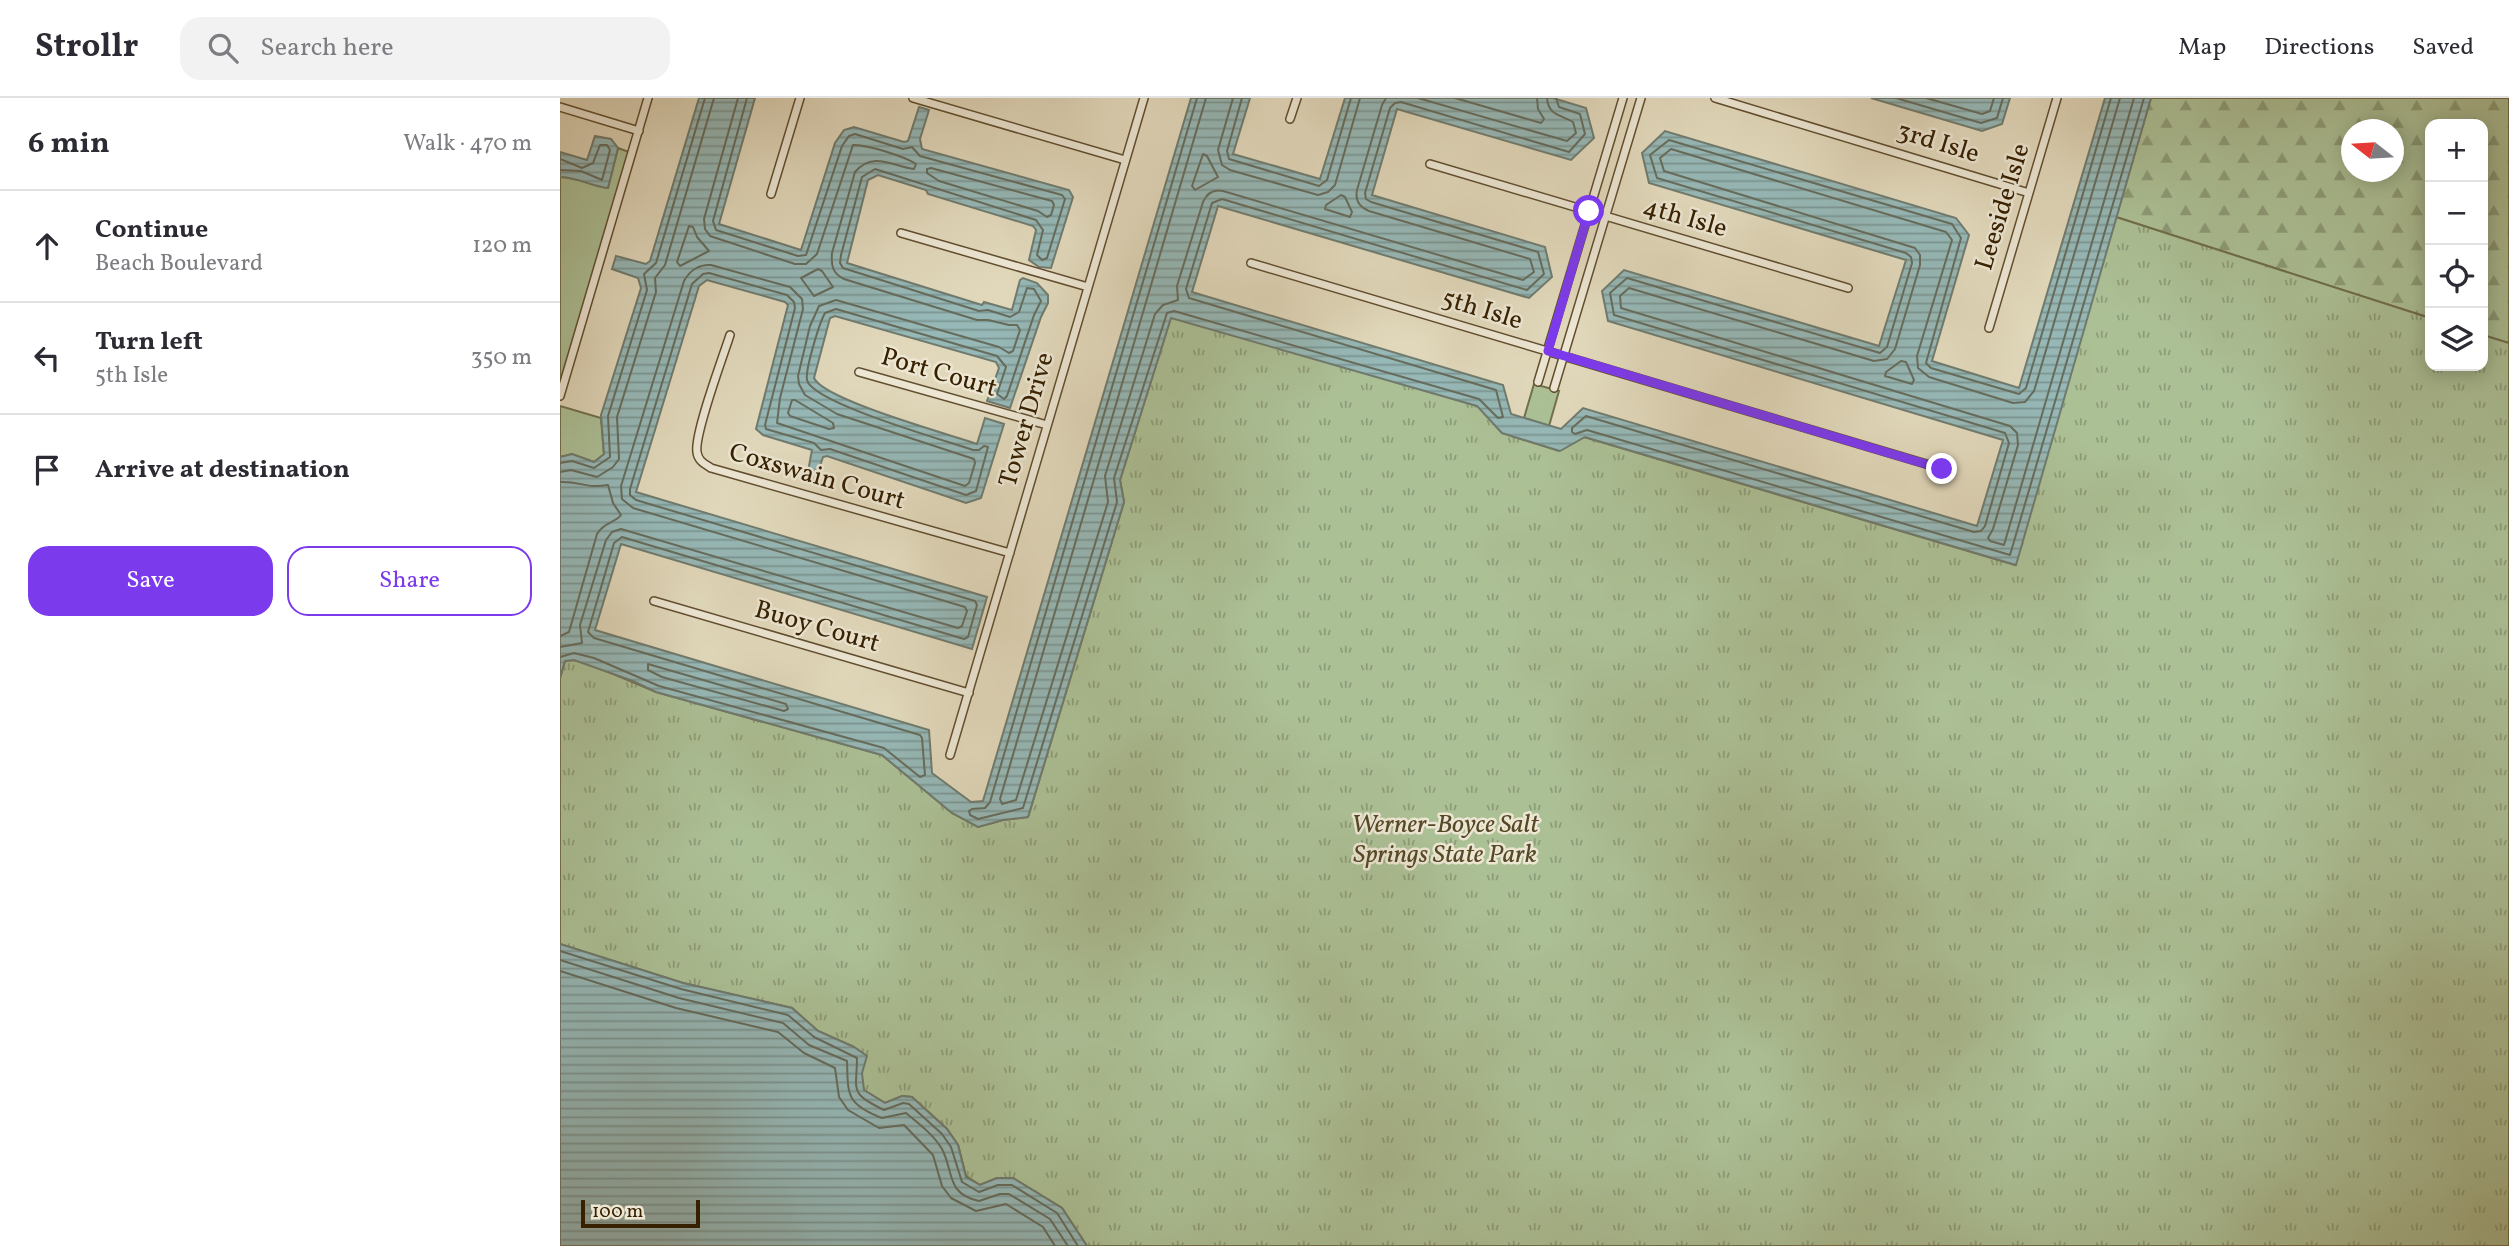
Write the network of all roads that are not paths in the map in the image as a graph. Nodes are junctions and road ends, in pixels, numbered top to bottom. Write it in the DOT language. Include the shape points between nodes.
graph roads {
  1 [pos="648,98"];
  2 [pos="800,98"];
  3 [pos="913,98"];
  4 [pos="1144,98"];
  5 [pos="1297,98"];
  6 [pos="1623,98"];
  7 [pos="1641,98"];
  8 [pos="1715,98"];
  9 [pos="2057,98"];
  10 [pos="560,107"];
  11 [pos="1290,119"];
  12 [pos="639,131"];
  13 [pos="1125,160"];
  14 [pos="1430,164"];
  15 [pos="2029,193"];
  16 [pos="771,194"];
  17 [pos="1589,211"];
  18 [pos="1605,216"];
  19 [pos="901,233"];
  20 [pos="1251,263"];
  21 [pos="1088,288"];
  22 [pos="1848,288"];
  23 [pos="1989,328"];
  24 [pos="730,335"];
  25 [pos="1548,351"];
  26 [pos="1563,356"];
  27 [pos="859,372"];
  28 [pos="1538,382"];
  29 [pos="1554,387"];
  30 [pos="560,396"];
  31 [pos="1047,425"];
  32 [pos="1942,469"];
  33 [pos="1010,553"];
  34 [pos="654,601"];
  35 [pos="969,693"];
  36 [pos="950,755"];
  1 -- 12 [label="street"];
  2 -- 16 [label="street"];
  3 -- 13 [label="street"];
  4 -- 13 [label="street, Tower Drive"];
  5 -- 11 [label="street"];
  6 -- 17 [label="street"];
  7 -- 18 [label="street"];
  8 -- 15 [label="street, 3rd Isle"];
  9 -- 15 [label="street, Leeside Isle"];
  10 -- 12 [label="street"];
  12 -- 30 [label="street"];
  13 -- 21 [label="street, Tower Drive"];
  14 -- 17 [label="street, 4th Isle"];
  15 -- 23 [label="street, Leeside Isle"];
  17 -- 18 [label="street, 4th Isle"];
  17 -- 25 [label="street"];
  18 -- 22 [label="street, 4th Isle"];
  18 -- 26 [label="street"];
  19 -- 21 [label="street"];
  20 -- 25 [label="street, 5th Isle"];
  21 -- 31 [label="street, Tower Drive"];
  24 -- 33 [label="street, Coxswain Court" via="699,434 701,462"];
  25 -- 26 [label="street, 5th Isle"];
  25 -- 28 [label="street"];
  26 -- 29 [label="street"];
  26 -- 32 [label="street, 5th Isle"];
  27 -- 31 [label="street, Port Court"];
  31 -- 33 [label="street, Tower Drive"];
  33 -- 35 [label="street, Tower Drive"];
  34 -- 35 [label="street, Buoy Court"];
  35 -- 36 [label="street, Tower Drive"];
}
